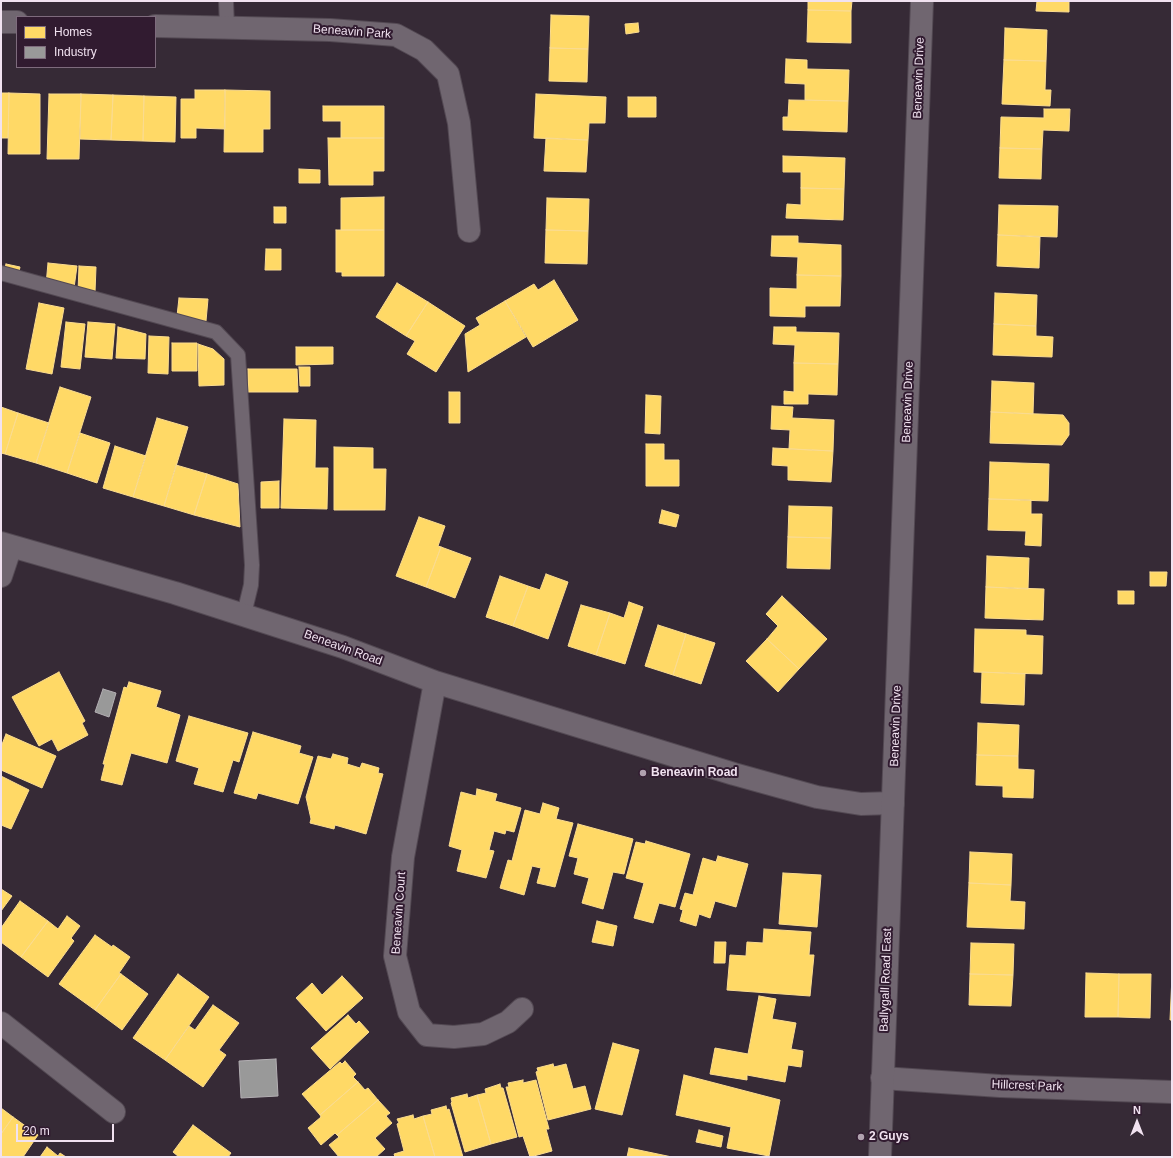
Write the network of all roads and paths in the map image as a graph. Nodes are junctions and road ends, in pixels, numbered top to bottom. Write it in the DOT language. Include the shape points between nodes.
graph roads {
  1 [pos="226,1"];
  2 [pos="922,1"];
  3 [pos="1,22"];
  4 [pos="16,22"];
  5 [pos="156,26"];
  6 [pos="226,27"];
  7 [pos="469,231"];
  8 [pos="1,273"];
  9 [pos="6,544"];
  10 [pos="1,576"];
  11 [pos="244,614"];
  12 [pos="435,682"];
  13 [pos="893,803"];
  14 [pos="522,1009"];
  15 [pos="1,1022"];
  16 [pos="882,1078"];
  17 [pos="1172,1092"];
  18 [pos="114,1112"];
  19 [pos="880,1157"];
  1 -- 6 [label="lane"];
  2 -- 13 [label="street, Beneavin Drive"];
  3 -- 4 [label="street"];
  5 -- 6 [label="street, Beneavin Park"];
  6 -- 7 [label="street, Beneavin Park" via="396,35 424,50 448,74 459,123"];
  8 -- 11 [label="lane" via="216,332 238,354 252,565 251,585"];
  9 -- 10 [label="street"];
  9 -- 11 [label="street, Beneavin Road"];
  11 -- 12 [label="street, Beneavin Road" via="343,647"];
  12 -- 13 [label="street, Beneavin Road" via="817,797 861,804"];
  12 -- 14 [label="street, Beneavin Court" via="404,857 395,949 409,1012 427,1035 454,1037 483,1034 508,1022"];
  13 -- 16 [label="street, Ballygall Road East"];
  15 -- 18 [label="street"];
  16 -- 17 [label="street, Hillcrest Park" via="1000,1086"];
  16 -- 19 [label="street, Ballygall Road East"];
}
